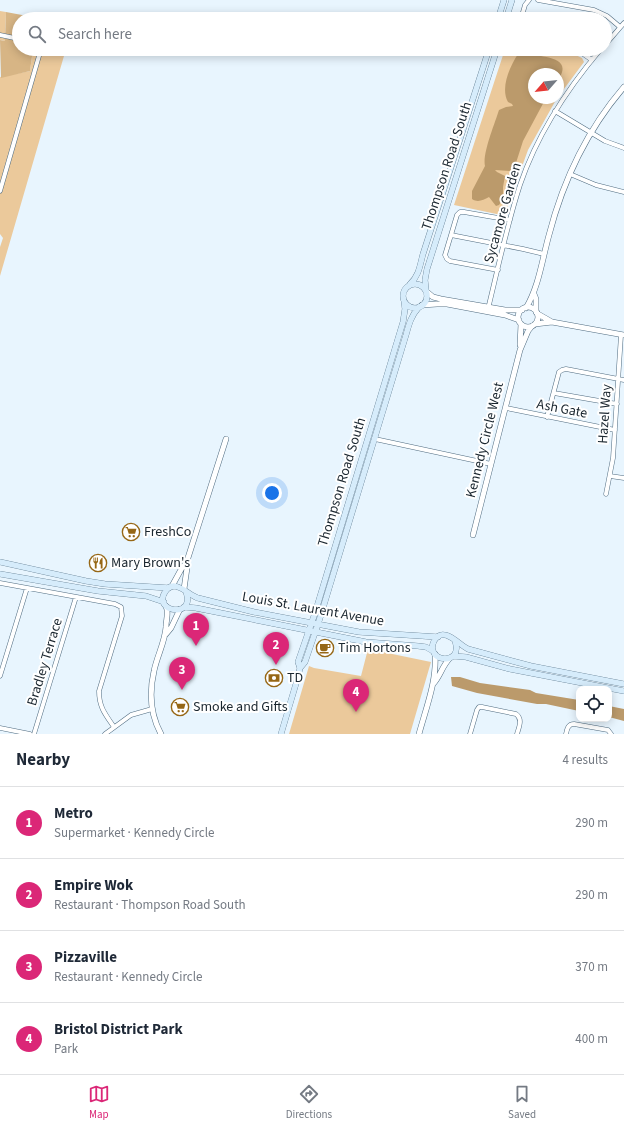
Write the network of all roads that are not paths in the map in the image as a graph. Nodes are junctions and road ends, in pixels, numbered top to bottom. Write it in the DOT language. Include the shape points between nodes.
graph roads {
  1 [pos="504,0"];
  2 [pos="512,0"];
  3 [pos="529,0"];
  4 [pos="538,0"];
  5 [pos="500,12"];
  6 [pos="508,12"];
  7 [pos="523,12"];
  8 [pos="598,12"];
  9 [pos="612,20"];
  10 [pos="624,23"];
  11 [pos="620,27"];
  12 [pos="1,35"];
  13 [pos="12,37"];
  14 [pos="612,37"];
  15 [pos="0,41"];
  16 [pos="39,56"];
  17 [pos="487,56"];
  18 [pos="495,56"];
  19 [pos="586,56"];
  20 [pos="595,56"];
  21 [pos="592,60"];
  22 [pos="624,87"];
  23 [pos="555,112"];
  24 [pos="591,133"];
  25 [pos="624,148"];
  26 [pos="570,174"];
  27 [pos="0,191"];
  28 [pos="624,192"];
  29 [pos="510,220"];
  30 [pos="451,235"];
  31 [pos="504,245"];
  32 [pos="544,254"];
  33 [pos="498,270"];
  34 [pos="410,284"];
  35 [pos="427,291"];
  36 [pos="534,294"];
  37 [pos="404,301"];
  38 [pos="420,306"];
  39 [pos="524,309"];
  40 [pos="487,310"];
  41 [pos="537,313"];
  42 [pos="520,322"];
  43 [pos="552,322"];
  44 [pos="533,325"];
  45 [pos="623,335"];
  46 [pos="520,350"];
  47 [pos="618,379"];
  48 [pos="624,380"];
  49 [pos="554,393"];
  50 [pos="616,404"];
  51 [pos="506,408"];
  52 [pos="548,417"];
  53 [pos="615,430"];
  54 [pos="226,439"];
  55 [pos="375,439"];
  56 [pos="491,464"];
  57 [pos="610,476"];
  58 [pos="624,478"];
  59 [pos="606,494"];
  60 [pos="472,535"];
  61 [pos="0,562"];
  62 [pos="186,564"];
  63 [pos="0,574"];
  64 [pos="0,583"];
  65 [pos="170,587"];
  66 [pos="27,588"];
  67 [pos="185,591"];
  68 [pos="76,597"];
  69 [pos="165,604"];
  70 [pos="182,608"];
  71 [pos="311,622"];
  72 [pos="318,624"];
  73 [pos="309,631"];
  74 [pos="315,632"];
  75 [pos="166,634"];
  76 [pos="438,637"];
  77 [pos="455,641"];
  78 [pos="434,653"];
  79 [pos="452,657"];
  80 [pos="300,668"];
  81 [pos="0,676"];
  82 [pos="433,684"];
  83 [pos="624,684"];
  84 [pos="624,691"];
  85 [pos="152,709"];
  86 [pos="114,726"];
  87 [pos="0,728"];
  88 [pos="30,734"];
  89 [pos="34,734"];
  90 [pos="105,734"];
  91 [pos="160,734"];
  92 [pos="280,734"];
  93 [pos="419,734"];
  94 [pos="470,734"];
  95 [pos="517,734"];
  96 [pos="566,734"];
  97 [pos="611,734"];
  1 -- 5 [label="main road"];
  2 -- 6 [label="main road"];
  3 -- 7 [label="street"];
  4 -- 8 [label="street"];
  9 -- 11 [label="street"];
  10 -- 11 [label="street"];
  11 -- 14 [label="street"];
  12 -- 13 [label="street"];
  12 -- 15 [label="street"];
  16 -- 27 [label="street"];
  17 -- 34 [label="main road, Thompson Road South" via="418,273"];
  18 -- 35 [label="main road, Thompson Road South" via="425,275"];
  19 -- 21 [label="street"];
  20 -- 21 [label="street, Sycamore Garden"];
  21 -- 23 [label="street, Sycamore Garden"];
  22 -- 24 [label="street"];
  23 -- 24 [label="street"];
  23 -- 29 [label="street, Sycamore Garden" via="520,184"];
  24 -- 25 [label="street"];
  24 -- 26 [label="street"];
  26 -- 28 [label="street" via="596,185"];
  26 -- 32 [label="street"];
  29 -- 30 [label="street" via="460,212"];
  29 -- 31 [label="street, Sycamore Garden"];
  30 -- 31 [label="street"];
  30 -- 33 [label="street" via="445,255 447,259"];
  31 -- 32 [label="street"];
  31 -- 33 [label="street, Sycamore Garden"];
  32 -- 36 [label="street"];
  33 -- 40 [label="street, Sycamore Garden"];
  34 -- 35 [label="main road" via="417,284"];
  34 -- 37 [label="main road" via="402,293"];
  35 -- 38 [label="main road" via="426,300"];
  35 -- 40 [label="street" via="438,298"];
  36 -- 39 [label="street"];
  36 -- 41 [label="street"];
  37 -- 38 [label="main road" via="410,307"];
  37 -- 71 [label="main road, Thompson Road South" via="403,322"];
  38 -- 40 [label="street" via="447,304"];
  38 -- 55 [label="main road, Thompson Road South" via="411,317"];
  39 -- 40 [label="street"];
  39 -- 41 [label="street" via="532,308"];
  39 -- 42 [label="street" via="519,315"];
  40 -- 42 [label="street"];
  41 -- 43 [label="street"];
  41 -- 44 [label="street" via="538,320"];
  42 -- 44 [label="street" via="526,327"];
  42 -- 46 [label="street, Kennedy Circle West"];
  43 -- 44 [label="street"];
  43 -- 45 [label="street"];
  44 -- 46 [label="street, Kennedy Circle West"];
  45 -- 47 [label="street, Hazel Way"];
  46 -- 51 [label="street, Kennedy Circle West"];
  47 -- 48 [label="street"];
  47 -- 49 [label="street" via="566,369 560,372"];
  47 -- 50 [label="street, Hazel Way"];
  49 -- 50 [label="street"];
  49 -- 52 [label="street"];
  50 -- 53 [label="street, Hazel Way"];
  51 -- 52 [label="street, Ash Gate"];
  51 -- 56 [label="street, Kennedy Circle West"];
  52 -- 53 [label="street, Ash Gate"];
  53 -- 57 [label="street, Hazel Way"];
  54 -- 62 [label="street"];
  55 -- 56 [label="street"];
  55 -- 72 [label="main road, Thompson Road South"];
  56 -- 60 [label="street, Kennedy Circle West"];
  57 -- 58 [label="street"];
  57 -- 59 [label="street, Hazel Way"];
  61 -- 65 [label="main road" via="105,584"];
  62 -- 65 [label="street"];
  62 -- 67 [label="street"];
  63 -- 69 [label="main road" via="150,597"];
  64 -- 66 [label="street"];
  65 -- 67 [label="main road" via="180,587"];
  65 -- 69 [label="main road" via="164,594"];
  66 -- 68 [label="street"];
  66 -- 81 [label="street"];
  67 -- 70 [label="main road" via="187,600"];
  67 -- 71 [label="main road, Louis St. Laurent Avenue" via="198,598 254,612"];
  68 -- 86 [label="street" via="115,604 122,609 98,691 99,702"];
  68 -- 89 [label="street, Bradley Terrace"];
  69 -- 70 [label="main road" via="173,610"];
  69 -- 75 [label="street" via="168,614"];
  70 -- 73 [label="main road, Louis St. Laurent Avenue" via="196,608"];
  70 -- 75 [label="street"];
  71 -- 72 [label="main road, Louis St. Laurent Avenue"];
  71 -- 73 [label="main road, Thompson Road South"];
  72 -- 74 [label="main road, Thompson Road South"];
  72 -- 76 [label="main road, Louis St. Laurent Avenue" via="374,634"];
  73 -- 74 [label="main road, Louis St. Laurent Avenue"];
  73 -- 80 [label="main road, Thompson Road South" via="298,662"];
  74 -- 78 [label="main road, Louis St. Laurent Avenue" via="366,642 422,646"];
  74 -- 80 [label="main road, Thompson Road South" via="305,662"];
  75 -- 85 [label="street" via="154,671"];
  76 -- 77 [label="main road" via="446,635"];
  76 -- 78 [label="main road" via="433,643"];
  77 -- 79 [label="main road" via="457,649"];
  77 -- 83 [label="main road" via="468,649 510,662"];
  78 -- 79 [label="main road" via="442,659"];
  78 -- 82 [label="street"];
  79 -- 82 [label="street" via="446,662"];
  79 -- 84 [label="main road" via="466,657 510,669"];
  80 -- 92 [label="main road, Thompson Road South"];
  82 -- 93 [label="street"];
  85 -- 86 [label="street" via="130,715"];
  85 -- 91 [label="street"];
  86 -- 90 [label="street"];
  87 -- 88 [label="street"];
  94 -- 95 [label="street" via="477,710 482,707 519,716"];
  96 -- 97 [label="street" via="568,727 574,724 608,730"];
}
